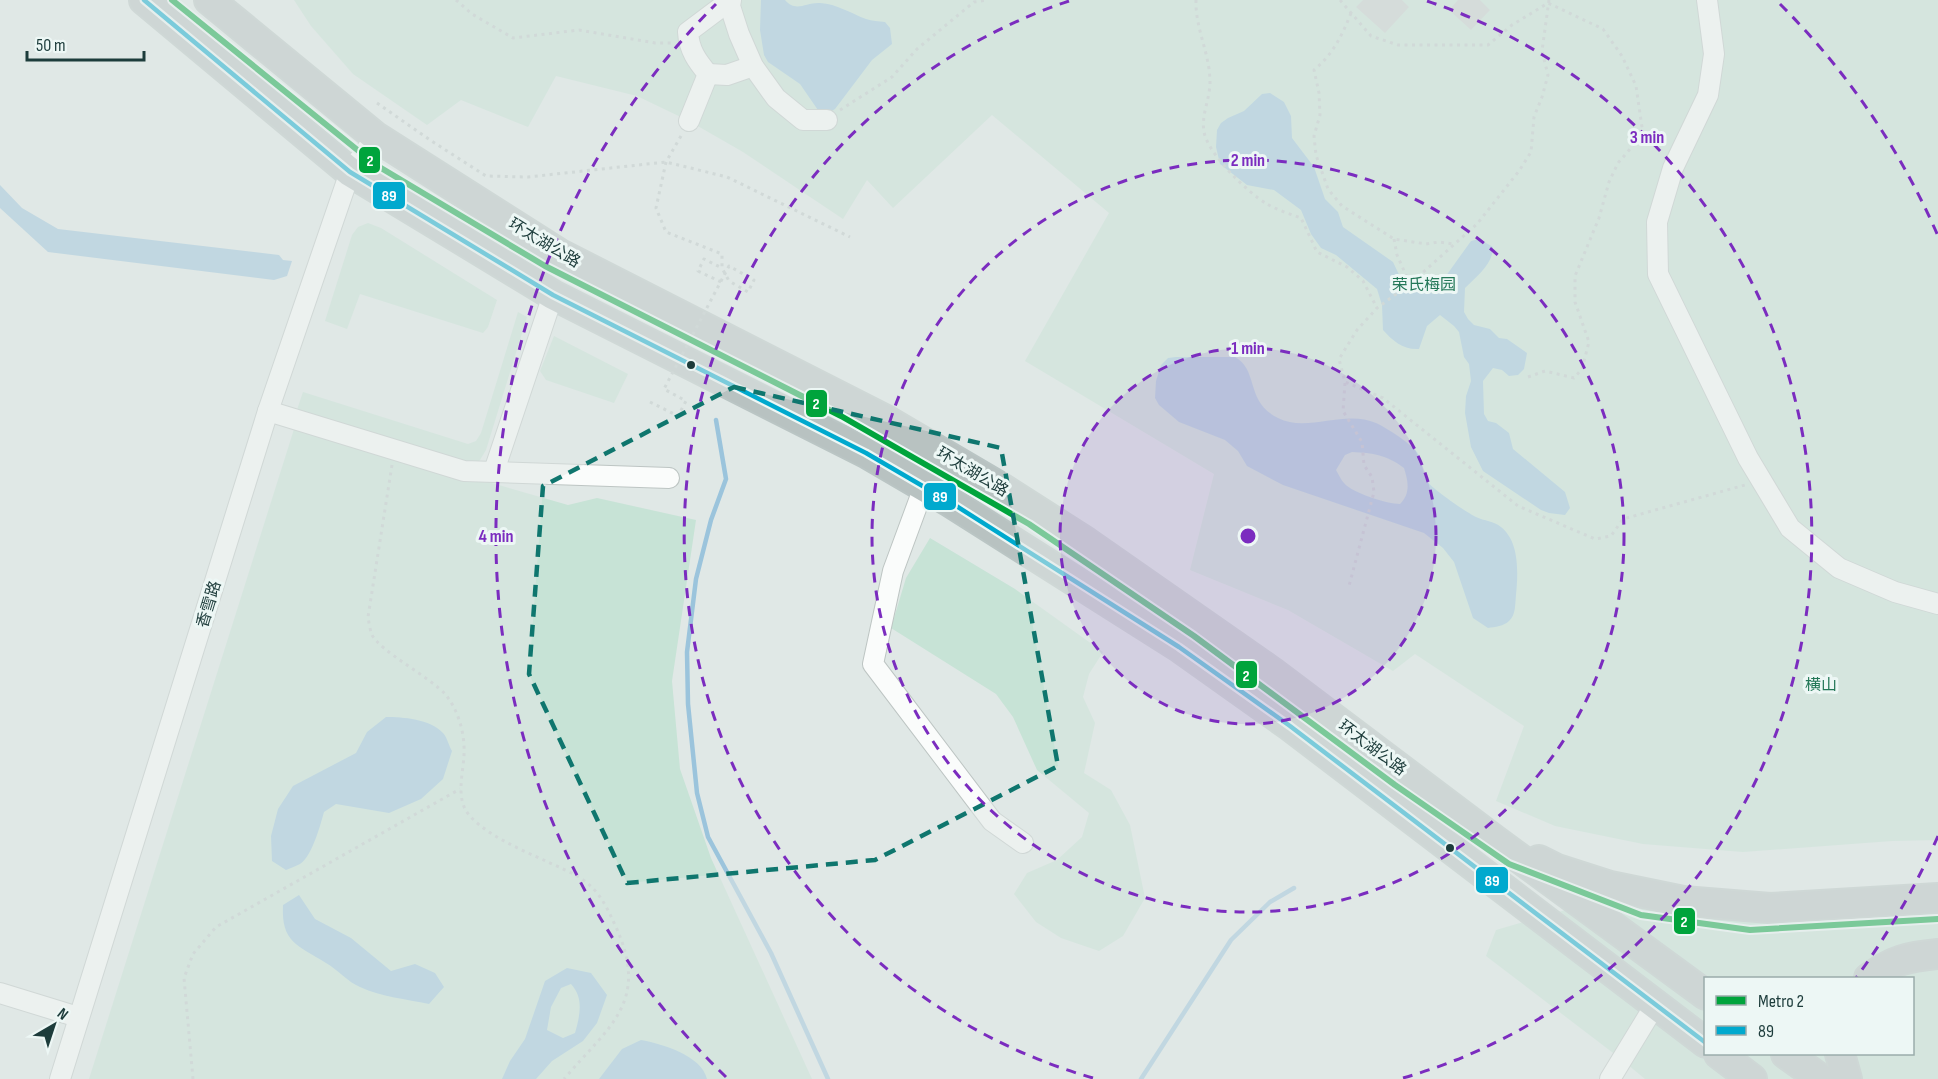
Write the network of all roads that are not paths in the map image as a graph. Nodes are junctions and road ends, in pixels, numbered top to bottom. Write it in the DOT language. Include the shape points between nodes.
graph roads {
  1 [pos="144,0"];
  2 [pos="209,0"];
  3 [pos="1707,0"];
  4 [pos="731,3"];
  5 [pos="753,66"];
  6 [pos="708,74"];
  7 [pos="827,120"];
  8 [pos="688,121"];
  9 [pos="375,138"];
  10 [pos="350,172"];
  11 [pos="553,296"];
  12 [pos="268,411"];
  13 [pos="494,471"];
  14 [pos="669,478"];
  15 [pos="924,487"];
  16 [pos="1938,604"];
  17 [pos="1496,842"];
  18 [pos="1023,843"];
  19 [pos="1938,898"];
  20 [pos="1938,954"];
  21 [pos="1870,977"];
  22 [pos="0,993"];
  23 [pos="1704,994"];
  24 [pos="1655,1005"];
  25 [pos="78,1017"];
  26 [pos="1704,1042"];
  27 [pos="1722,1055"];
  28 [pos="1789,1055"];
  29 [pos="1841,1055"];
  30 [pos="1750,1077"];
  31 [pos="60,1079"];
  32 [pos="1610,1079"];
  33 [pos="1821,1079"];
  34 [pos="1847,1079"];
  1 -- 10 [label="highway, 环太湖公路"];
  2 -- 9 [label="highway, 环太湖公路"];
  3 -- 16 [label="street" via="1714,54 1708,95 1673,168 1658,222 1658,274 1748,458 1790,528 1839,568 1895,592"];
  4 -- 5 [label="street"];
  4 -- 6 [label="street" via="688,32 697,61"];
  5 -- 6 [label="street" via="727,75"];
  5 -- 7 [label="street" via="776,98 803,120"];
  6 -- 8 [label="street"];
  9 -- 10 [label="street, 香雪路"];
  9 -- 17 [label="highway, 环太湖公路" via="560,254 886,420 1000,487 1272,672"];
  10 -- 11 [label="highway, 环太湖公路"];
  10 -- 12 [label="street, 香雪路"];
  11 -- 13 [label="street"];
  11 -- 15 [label="highway, 环太湖公路" via="866,453"];
  12 -- 13 [label="street" via="464,471"];
  12 -- 25 [label="street, 香雪路"];
  13 -- 14 [label="street"];
  15 -- 18 [label="street" via="893,571 873,664 992,821"];
  15 -- 24 [label="highway, 环太湖公路" via="1188,654 1290,726"];
  17 -- 19 [label="highway" via="1557,869 1610,886 1683,901 1770,908"];
  17 -- 23 [label="highway, 环太湖公路"];
  20 -- 21 [label="highway" via="1889,964"];
  22 -- 25 [label="street"];
  24 -- 26 [label="highway, 环太湖公路"];
  24 -- 32 [label="street"];
  25 -- 31 [label="street, 香雪路"];
  27 -- 30 [label="highway"];
  28 -- 33 [label="highway"];
  29 -- 34 [label="highway"];
}
